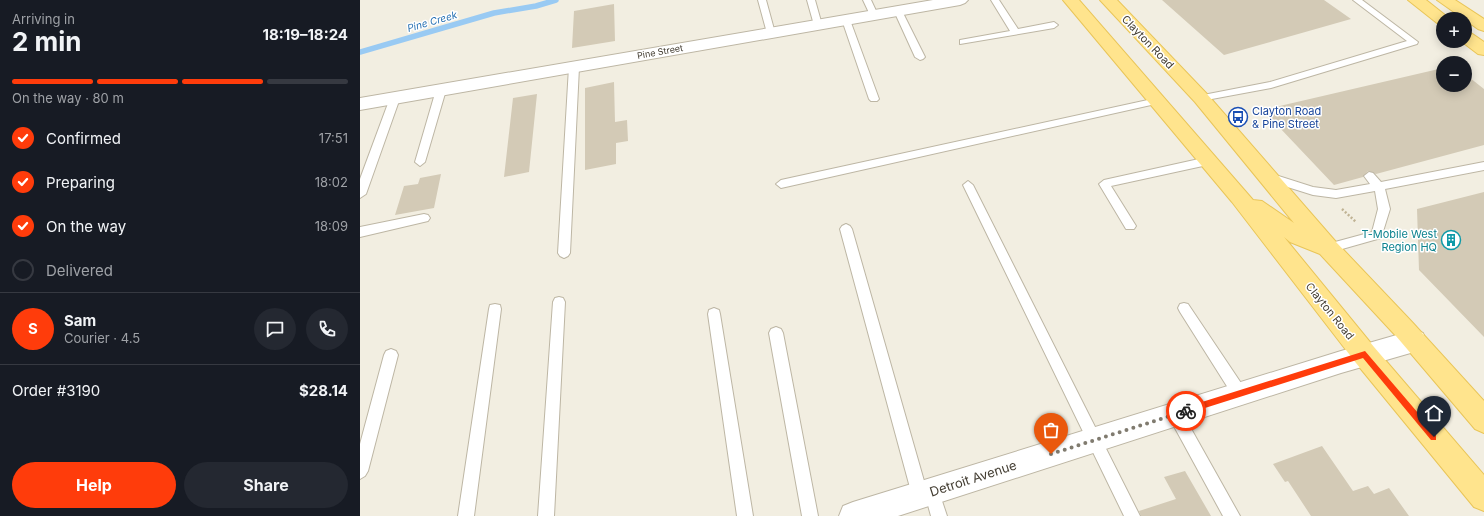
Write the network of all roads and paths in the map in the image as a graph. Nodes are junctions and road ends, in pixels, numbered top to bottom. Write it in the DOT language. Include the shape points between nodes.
graph roads {
  1 [pos="762,0"];
  2 [pos="811,0"];
  3 [pos="867,0"];
  4 [pos="960,0"];
  5 [pos="995,0"];
  6 [pos="1071,0"];
  7 [pos="1108,0"];
  8 [pos="1357,0"];
  9 [pos="1416,0"];
  10 [pos="1445,0"];
  11 [pos="898,11"];
  12 [pos="874,15"];
  13 [pos="1436,15"];
  14 [pos="846,20"];
  15 [pos="818,25"];
  16 [pos="1054,25"];
  17 [pos="1484,26"];
  18 [pos="1015,32"];
  19 [pos="771,33"];
  20 [pos="1472,41"];
  21 [pos="963,42"];
  22 [pos="1484,50"];
  23 [pos="920,57"];
  24 [pos="574,67"];
  25 [pos="441,90"];
  26 [pos="395,98"];
  27 [pos="1201,98"];
  28 [pos="874,99"];
  29 [pos="1157,101"];
  30 [pos="360,104"];
  31 [pos="1208,161"];
  32 [pos="420,162"];
  33 [pos="1484,166"];
  34 [pos="1265,176"];
  35 [pos="1369,176"];
  36 [pos="781,184"];
  37 [pos="968,185"];
  38 [pos="1379,186"];
  39 [pos="360,194"];
  40 [pos="1239,197"];
  41 [pos="1339,206"];
  42 [pos="424,218"];
  43 [pos="1356,222"];
  44 [pos="1130,226"];
  45 [pos="846,229"];
  46 [pos="360,232"];
  47 [pos="1328,248"];
  48 [pos="564,253"];
  49 [pos="559,302"];
  50 [pos="1184,308"];
  51 [pos="495,309"];
  52 [pos="714,314"];
  53 [pos="776,333"];
  54 [pos="1409,335"];
  55 [pos="391,355"];
  56 [pos="1365,355"];
  57 [pos="1240,394"];
  58 [pos="1484,403"];
  59 [pos="1175,414"];
  60 [pos="1484,420"];
  61 [pos="1095,440"];
  62 [pos="360,470"];
  63 [pos="926,493"];
  64 [pos="1484,497"];
  65 [pos="856,515"];
  66 [pos="466,516"];
  67 [pos="546,516"];
  68 [pos="745,516"];
  69 [pos="810,516"];
  70 [pos="939,516"];
  71 [pos="1132,516"];
  72 [pos="1232,516"];
  1 -- 19 [label="lane"];
  2 -- 15 [label="lane"];
  3 -- 12 [label="lane"];
  4 -- 11 [label="street, Pine Street"];
  5 -- 18 [label="lane"];
  6 -- 29 [label="main road, Clayton Road"];
  7 -- 27 [label="main road, Clayton Road"];
  8 -- 27 [label="lane" via="1414,42 1271,85"];
  9 -- 13 [label="main road"];
  10 -- 17 [label="main road"];
  11 -- 12 [label="street, Pine Street"];
  11 -- 23 [label="lane"];
  12 -- 14 [label="street, Pine Street"];
  14 -- 15 [label="street, Pine Street"];
  14 -- 28 [label="lane"];
  15 -- 19 [label="street, Pine Street"];
  16 -- 18 [label="lane"];
  18 -- 21 [label="lane"];
  19 -- 24 [label="street, Pine Street"];
  20 -- 22 [label="main road"];
  24 -- 25 [label="street, Pine Street"];
  24 -- 48 [label="lane"];
  25 -- 26 [label="street, Pine Street"];
  25 -- 32 [label="lane"];
  26 -- 30 [label="street, Pine Street"];
  26 -- 39 [label="lane"];
  27 -- 34 [label="main road, Clayton Road"];
  29 -- 31 [label="main road, Clayton Road"];
  29 -- 36 [label="lane"];
  31 -- 40 [label="main road, Clayton Road"];
  31 -- 44 [label="lane" via="1104,184"];
  33 -- 38 [label="lane"];
  34 -- 38 [label="lane" via="1313,191 1336,194"];
  34 -- 47 [label="main road, Clayton Road"];
  35 -- 38 [label="lane"];
  37 -- 61 [label="lane"];
  38 -- 47 [label="lane" via="1384,209 1378,235"];
  40 -- 47 [label="main road, Clayton Road" via="1298,236"];
  40 -- 56 [label="main road, Clayton Road"];
  41 -- 43 [label="path"];
  42 -- 46 [label="lane"];
  45 -- 63 [label="lane"];
  47 -- 54 [label="main road, Clayton Road"];
  49 -- 67 [label="lane"];
  50 -- 57 [label="lane"];
  51 -- 66 [label="lane"];
  52 -- 68 [label="lane"];
  53 -- 69 [label="lane"];
  54 -- 56 [label="street, Detroit Avenue"];
  54 -- 58 [label="main road" via="1458,374"];
  54 -- 60 [label="main road, Clayton Road"];
  55 -- 62 [label="lane"];
  56 -- 57 [label="street, Detroit Avenue"];
  56 -- 64 [label="main road, Clayton Road"];
  57 -- 59 [label="street, Detroit Avenue"];
  59 -- 61 [label="street, Detroit Avenue"];
  59 -- 72 [label="lane"];
  61 -- 63 [label="street, Detroit Avenue"];
  61 -- 71 [label="lane"];
  63 -- 65 [label="street, Detroit Avenue"];
  63 -- 70 [label="lane"];
}
